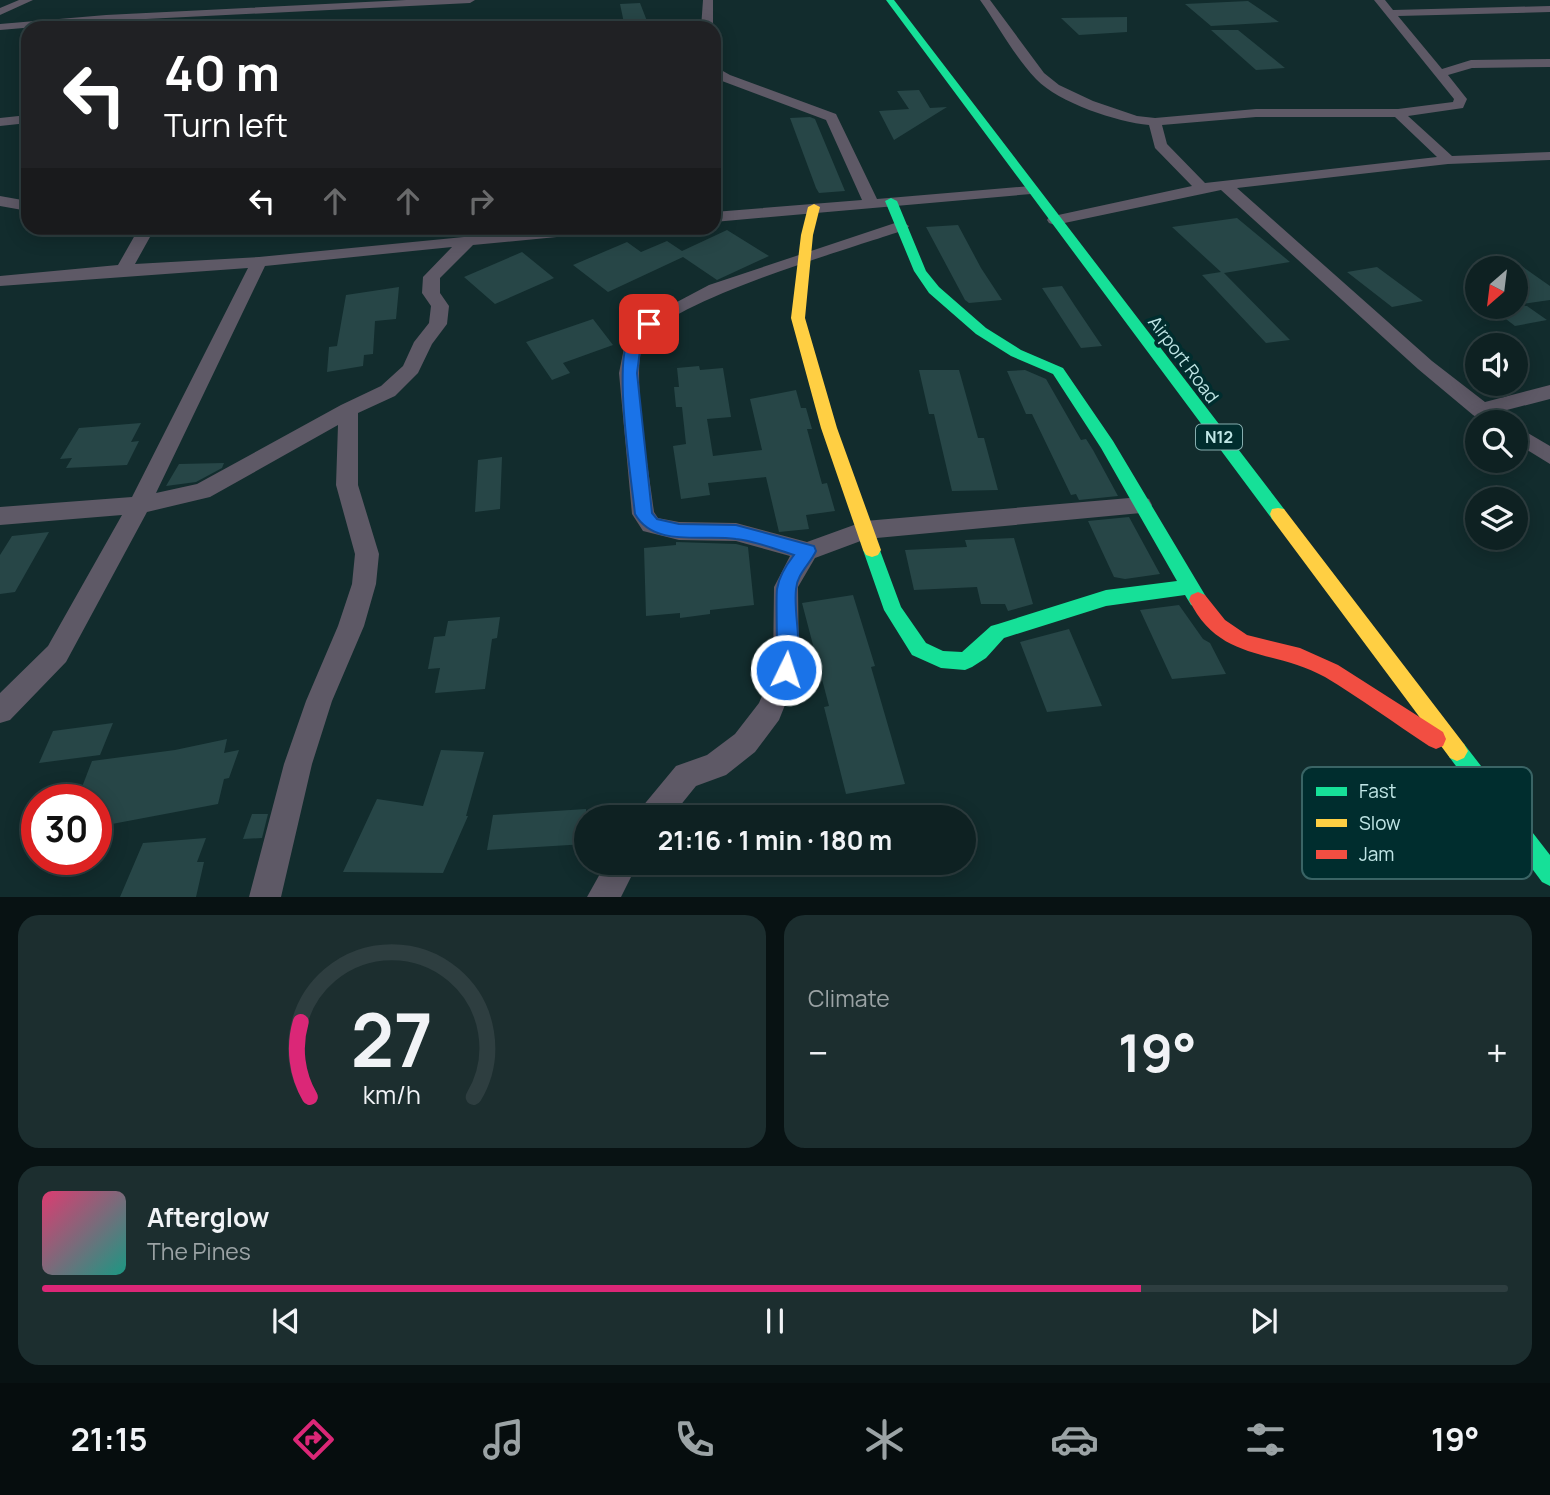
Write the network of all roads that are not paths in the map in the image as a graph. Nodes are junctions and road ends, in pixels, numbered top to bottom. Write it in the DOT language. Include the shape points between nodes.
graph roads {
  1 [pos="28,0"];
  2 [pos="470,0"];
  3 [pos="708,0"];
  4 [pos="890,0"];
  5 [pos="985,0"];
  6 [pos="1379,0"];
  7 [pos="1550,9"];
  8 [pos="0,12"];
  9 [pos="1393,13"];
  10 [pos="71,21"];
  11 [pos="707,21"];
  12 [pos="21,25"];
  13 [pos="0,27"];
  14 [pos="1550,63"];
  15 [pos="1441,73"];
  16 [pos="721,75"];
  17 [pos="1398,113"];
  18 [pos="21,120"];
  19 [pos="0,122"];
  20 [pos="1155,122"];
  21 [pos="1547,159"];
  22 [pos="1448,160"];
  23 [pos="1225,185"];
  24 [pos="1202,188"];
  25 [pos="1031,190"];
  26 [pos="0,201"];
  27 [pos="891,201"];
  28 [pos="871,202"];
  29 [pos="21,205"];
  30 [pos="814,207"];
  31 [pos="721,216"];
  32 [pos="1055,220"];
  33 [pos="901,226"];
  34 [pos="141,235"];
  35 [pos="528,235"];
  36 [pos="468,241"];
  37 [pos="805,259"];
  38 [pos="259,262"];
  39 [pos="124,270"];
  40 [pos="0,281"];
  41 [pos="1550,392"];
  42 [pos="348,410"];
  43 [pos="1480,410"];
  44 [pos="1528,441"];
  45 [pos="1550,456"];
  46 [pos="139,505"];
  47 [pos="1141,505"];
  48 [pos="0,516"];
  49 [pos="865,530"];
  50 [pos="807,551"];
  51 [pos="1188,587"];
  52 [pos="0,711"];
  53 [pos="1456,750"];
  54 [pos="1469,767"];
  55 [pos="662,805"];
  56 [pos="1532,850"];
  57 [pos="1550,874"];
  58 [pos="616,875"];
  59 [pos="265,897"];
  60 [pos="603,897"];
  1 -- 8 [label="street"];
  2 -- 10 [label="street"];
  3 -- 11 [label="street"];
  4 -- 25 [label="main road, Airport Road / N12"];
  5 -- 20 [label="street" via="1040,76 1055,88 1112,114"];
  6 -- 9 [label="street"];
  7 -- 9 [label="street"];
  9 -- 15 [label="street"];
  12 -- 13 [label="street"];
  14 -- 15 [label="street" via="1471,64"];
  15 -- 17 [label="street" via="1461,99 1458,106"];
  16 -- 28 [label="street" via="831,117"];
  17 -- 20 [label="street" via="1240,113"];
  17 -- 22 [label="street"];
  18 -- 19 [label="street"];
  20 -- 24 [label="street" via="1160,145"];
  21 -- 22 [label="street"];
  22 -- 23 [label="street"];
  23 -- 24 [label="street"];
  23 -- 43 [label="street"];
  24 -- 32 [label="street"];
  25 -- 27 [label="street"];
  25 -- 32 [label="main road, Airport Road / N12"];
  26 -- 29 [label="street"];
  27 -- 28 [label="street"];
  27 -- 33 [label="main road"];
  28 -- 30 [label="street"];
  30 -- 31 [label="street"];
  30 -- 37 [label="main road"];
  32 -- 53 [label="main road, Airport Road / N12"];
  33 -- 37 [label="street"];
  33 -- 47 [label="main road" via="920,271 934,290 981,331 1058,371"];
  34 -- 39 [label="street"];
  35 -- 36 [label="street"];
  36 -- 38 [label="street"];
  36 -- 42 [label="street" via="431,277 431,293 440,306 438,324 411,369 388,391"];
  37 -- 49 [label="main road" via="798,318 829,428"];
  37 -- 50 [label="street" via="715,289 649,324 634,343 629,373 643,514 651,525 679,531 736,532"];
  38 -- 39 [label="street"];
  38 -- 46 [label="street"];
  39 -- 40 [label="street"];
  41 -- 43 [label="street"];
  42 -- 46 [label="street" via="202,491"];
  42 -- 59 [label="street" via="347,485 368,554 364,584 298,764"];
  44 -- 45 [label="street"];
  46 -- 48 [label="street"];
  46 -- 52 [label="street" via="57,654"];
  47 -- 49 [label="street"];
  47 -- 51 [label="main road"];
  49 -- 50 [label="street"];
  49 -- 51 [label="main road" via="893,610 919,649 941,659 965,661 998,632 1106,598"];
  50 -- 55 [label="street" via="786,587 786,670 769,711 745,743 716,765 686,776"];
  51 -- 53 [label="main road" via="1232,637 1300,656 1331,671"];
  53 -- 54 [label="main road, Airport Road / N12"];
  56 -- 57 [label="main road, Airport Road / N12"];
  58 -- 60 [label="street"];
}
